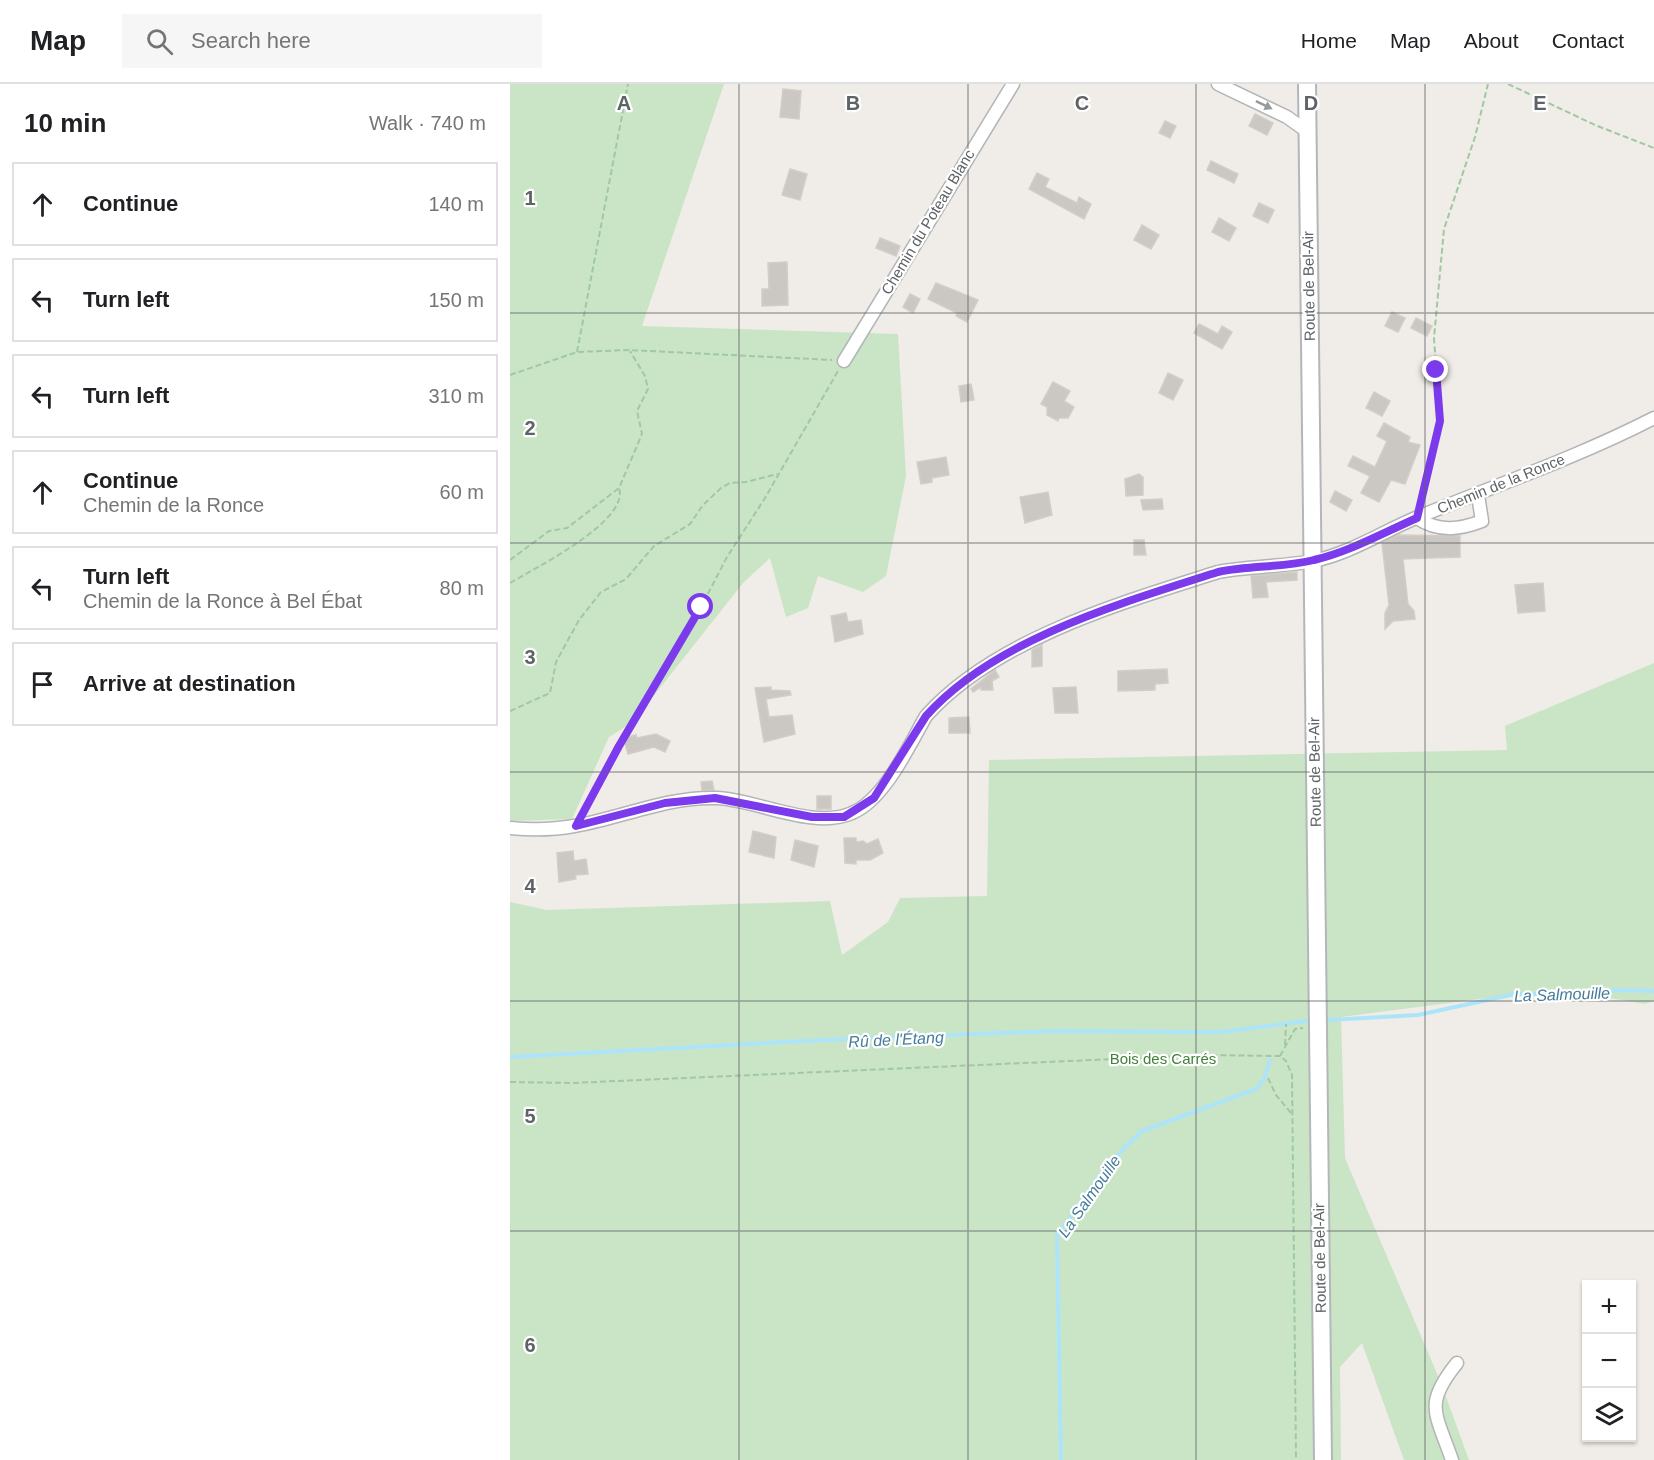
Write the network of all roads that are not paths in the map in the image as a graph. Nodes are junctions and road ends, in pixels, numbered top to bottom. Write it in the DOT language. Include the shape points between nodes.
graph roads {
  1 [pos="1014,84"];
  2 [pos="1218,84"];
  3 [pos="1307,84"];
  4 [pos="1308,132"];
  5 [pos="844,361"];
  6 [pos="1654,418"];
  7 [pos="1478,495"];
  8 [pos="1417,518"];
  9 [pos="1314,561"];
  10 [pos="510,828"];
  11 [pos="1457,1363"];
  12 [pos="1323,1460"];
  13 [pos="1452,1460"];
  1 -- 5 [label="street, Chemin du Poteau Blanc"];
  2 -- 4 [label="street, one-way" via="1287,117"];
  3 -- 4 [label="main road, Route de Bel-Air"];
  4 -- 9 [label="main road, Route de Bel-Air"];
  6 -- 7 [label="street, Chemin de la Ronce"];
  7 -- 8 [label="street, Chemin de la Ronce"];
  7 -- 8 [label="street" via="1482,521 1442,529"];
  8 -- 9 [label="street, Chemin de la Ronce"];
  9 -- 10 [label="street, Chemin de la Ronce" via="1218,572 1067,626 1001,655 937,704 874,798 844,817 812,817 715,798 665,803 576,826"];
  9 -- 12 [label="main road, Route de Bel-Air"];
  11 -- 13 [label="street" via="1441,1383 1434,1406"];
}
